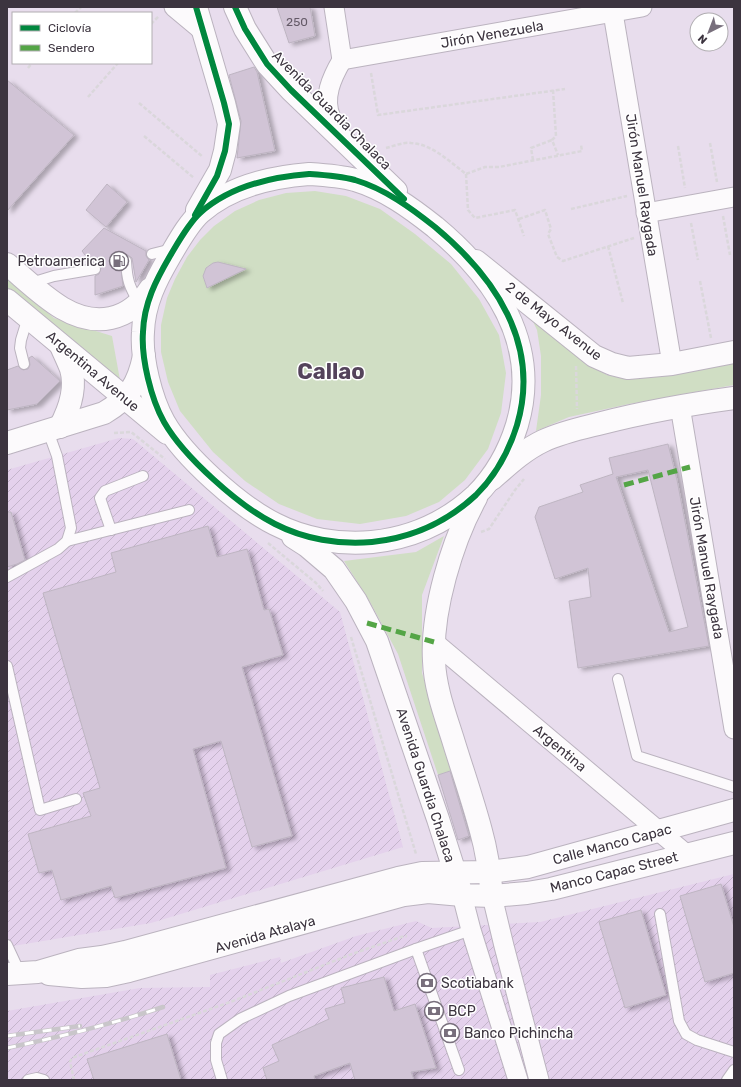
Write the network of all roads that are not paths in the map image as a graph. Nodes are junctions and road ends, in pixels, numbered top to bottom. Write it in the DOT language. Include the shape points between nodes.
graph roads {
  1 [pos="174,7"];
  2 [pos="196,7"];
  3 [pos="235,7"];
  4 [pos="334,7"];
  5 [pos="642,7"];
  6 [pos="612,9"];
  7 [pos="204,32"];
  8 [pos="342,60"];
  9 [pos="346,144"];
  10 [pos="734,197"];
  11 [pos="646,213"];
  12 [pos="426,220"];
  13 [pos="186,230"];
  14 [pos="456,244"];
  15 [pos="126,261"];
  16 [pos="157,263"];
  17 [pos="7,264"];
  18 [pos="95,268"];
  19 [pos="30,284"];
  20 [pos="7,300"];
  21 [pos="139,303"];
  22 [pos="28,317"];
  23 [pos="60,344"];
  24 [pos="724,354"];
  25 [pos="144,356"];
  26 [pos="24,364"];
  27 [pos="672,364"];
  28 [pos="125,398"];
  29 [pos="734,398"];
  30 [pos="680,406"];
  31 [pos="54,429"];
  32 [pos="179,442"];
  33 [pos="7,443"];
  34 [pos="143,476"];
  35 [pos="484,486"];
  36 [pos="189,510"];
  37 [pos="276,525"];
  38 [pos="111,530"];
  39 [pos="67,541"];
  40 [pos="7,577"];
  41 [pos="434,642"];
  42 [pos="7,666"];
  43 [pos="618,679"];
  44 [pos="734,729"];
  45 [pos="734,787"];
  46 [pos="76,799"];
  47 [pos="734,810"];
  48 [pos="659,832"];
  49 [pos="734,843"];
  50 [pos="686,854"];
  51 [pos="455,872"];
  52 [pos="490,872"];
  53 [pos="462,895"];
  54 [pos="492,896"];
  55 [pos="660,914"];
  56 [pos="471,930"];
  57 [pos="7,945"];
  58 [pos="416,949"];
  59 [pos="22,973"];
  60 [pos="514,987"];
  61 [pos="491,993"];
  62 [pos="734,1052"];
  63 [pos="459,1070"];
  64 [pos="734,1070"];
  65 [pos="28,1080"];
  66 [pos="44,1080"];
  67 [pos="222,1080"];
  68 [pos="518,1080"];
  69 [pos="539,1080"];
  70 [pos="727,1080"];
  1 -- 7 [label="street"];
  2 -- 7 [label="main road"];
  3 -- 9 [label="main road, Avenida Guardia Chalaca" via="245,30 267,64"];
  4 -- 8 [label="street"];
  5 -- 6 [label="street, Jirón Venezuela"];
  6 -- 8 [label="street, Jirón Venezuela"];
  6 -- 11 [label="street, Jirón Manuel Raygada"];
  7 -- 13 [label="main road" via="229,124 220,170"];
  8 -- 9 [label="street" via="332,78 327,102 330,117"];
  9 -- 12 [label="main road, Avenida Guardia Chalaca"];
  10 -- 11 [label="street"];
  11 -- 27 [label="street, Jirón Manuel Raygada"];
  12 -- 13 [label="main road" via="393,197 354,180 332,175 309,174 265,180 245,186 220,198 200,213"];
  12 -- 14 [label="main road"];
  13 -- 16 [label="main road" via="174,249"];
  14 -- 27 [label="main road, 2 de Mayo Avenue" via="594,356 628,368"];
  14 -- 35 [label="main road" via="499,297 511,320 523,366 521,412 514,436 503,459"];
  15 -- 21 [label="lane" via="127,278"];
  16 -- 21 [label="main road, Argentina Avenue"];
  16 -- 25 [label="main road" via="144,315"];
  17 -- 19 [label="main road, Argentina Avenue"];
  18 -- 19 [label="lane" via="54,276"];
  19 -- 21 [label="main road, Argentina Avenue" via="63,308 79,316 115,318"];
  20 -- 22 [label="main road, Argentina Avenue"];
  22 -- 23 [label="main road, Argentina Avenue"];
  22 -- 26 [label="lane" via="20,348"];
  23 -- 28 [label="main road, Argentina Avenue"];
  23 -- 31 [label="main road" via="71,370 73,385 67,414"];
  24 -- 27 [label="main road, 2 de Mayo Avenue"];
  25 -- 28 [label="main road" via="141,372"];
  25 -- 32 [label="main road" via="151,389 164,421"];
  28 -- 31 [label="main road" via="104,413"];
  28 -- 32 [label="main road, Argentina Avenue"];
  29 -- 30 [label="main road"];
  30 -- 35 [label="main road" via="577,429 544,441 523,453"];
  30 -- 44 [label="street, Jirón Manuel Raygada"];
  31 -- 33 [label="main road"];
  31 -- 39 [label="lane" via="71,528"];
  32 -- 37 [label="main road" via="201,467 225,488"];
  34 -- 38 [label="lane" via="105,491 101,496"];
  35 -- 37 [label="main road" via="439,523 393,539 349,543 322,540"];
  35 -- 41 [label="main road" via="466,516 456,541 441,593"];
  36 -- 38 [label="lane"];
  37 -- 51 [label="main road, Avenida Guardia Chalaca" via="307,546 334,570 356,601 374,635"];
  38 -- 39 [label="lane"];
  39 -- 40 [label="lane" via="58,550"];
  41 -- 48 [label="street, Argentina"];
  41 -- 52 [label="main road" via="438,690 482,832"];
  42 -- 46 [label="lane" via="40,810"];
  43 -- 45 [label="lane" via="637,756"];
  47 -- 48 [label="main road, Calle Manco Capac"];
  48 -- 50 [label="street, Argentina"];
  48 -- 52 [label="main road, Calle Manco Capac" via="528,867"];
  49 -- 50 [label="main road, Manco Capac Street"];
  50 -- 54 [label="main road, Manco Capac Street" via="552,888"];
  51 -- 52 [label="main road, Avenida Atalaya"];
  51 -- 53 [label="main road, Avenida Guardia Chalaca"];
  51 -- 59 [label="main road, Avenida Atalaya" via="398,878 132,950"];
  52 -- 54 [label="main road"];
  53 -- 54 [label="main road, Avenida Atalaya"];
  53 -- 56 [label="street, Avenida Guardia Chalaca"];
  53 -- 59 [label="main road, Avenida Atalaya" via="428,892 404,895 106,976"];
  54 -- 60 [label="street"];
  55 -- 62 [label="lane" via="679,1021 686,1034 696,1040"];
  56 -- 58 [label="lane"];
  56 -- 61 [label="street, Avenida Guardia Chalaca"];
  57 -- 59 [label="lane"];
  58 -- 63 [label="lane"];
  58 -- 67 [label="lane" via="289,996 240,1020 219,1034 216,1060"];
  60 -- 61 [label="street"];
  60 -- 69 [label="street"];
  61 -- 68 [label="street, Avenida Guardia Chalaca"];
  64 -- 70 [label="lane"];
  65 -- 66 [label="lane"];
}
